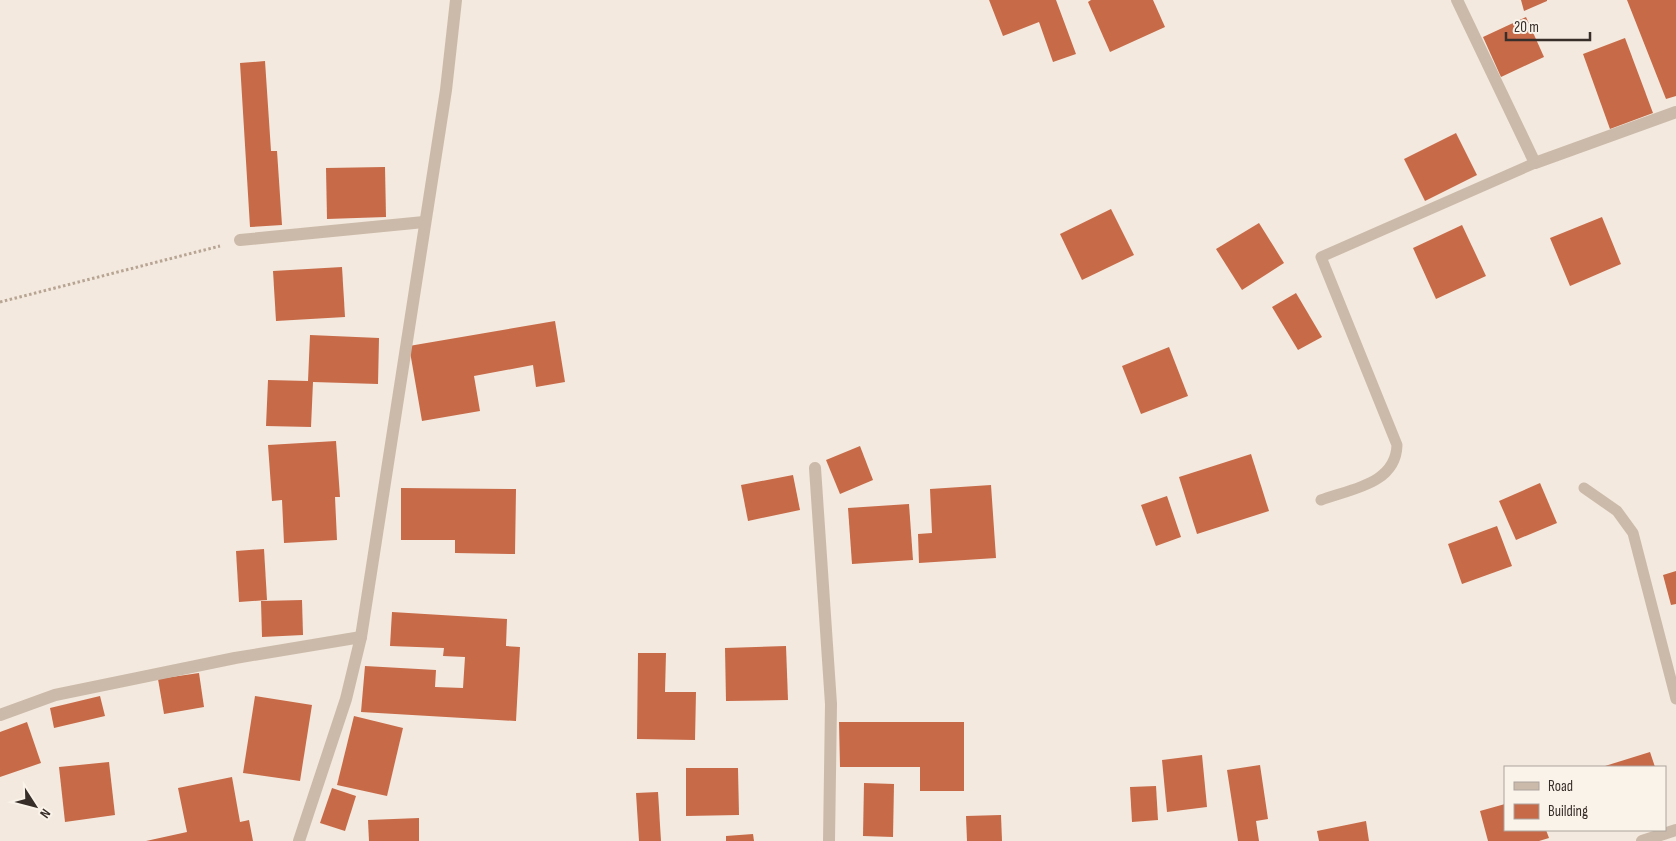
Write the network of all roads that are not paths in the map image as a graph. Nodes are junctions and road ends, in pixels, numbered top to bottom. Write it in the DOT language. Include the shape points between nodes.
graph roads {
  1 [pos="456,0"];
  2 [pos="1457,0"];
  3 [pos="1676,112"];
  4 [pos="1535,163"];
  5 [pos="424,222"];
  6 [pos="240,240"];
  7 [pos="815,468"];
  8 [pos="1584,488"];
  9 [pos="1321,500"];
  10 [pos="361,637"];
  11 [pos="1676,699"];
  12 [pos="0,715"];
  13 [pos="1676,830"];
  14 [pos="299,841"];
  15 [pos="830,841"];
  16 [pos="1642,841"];
  1 -- 5 [label="street" via="446,90"];
  2 -- 4 [label="street"];
  3 -- 4 [label="street"];
  4 -- 9 [label="lane" via="1321,257 1396,446 1392,466 1380,478"];
  5 -- 6 [label="street"];
  5 -- 10 [label="street"];
  7 -- 15 [label="street" via="831,704"];
  8 -- 11 [label="lane" via="1617,511 1633,533"];
  10 -- 12 [label="street" via="235,658 55,695"];
  10 -- 14 [label="street" via="346,699"];
  13 -- 16 [label="street"];
}
